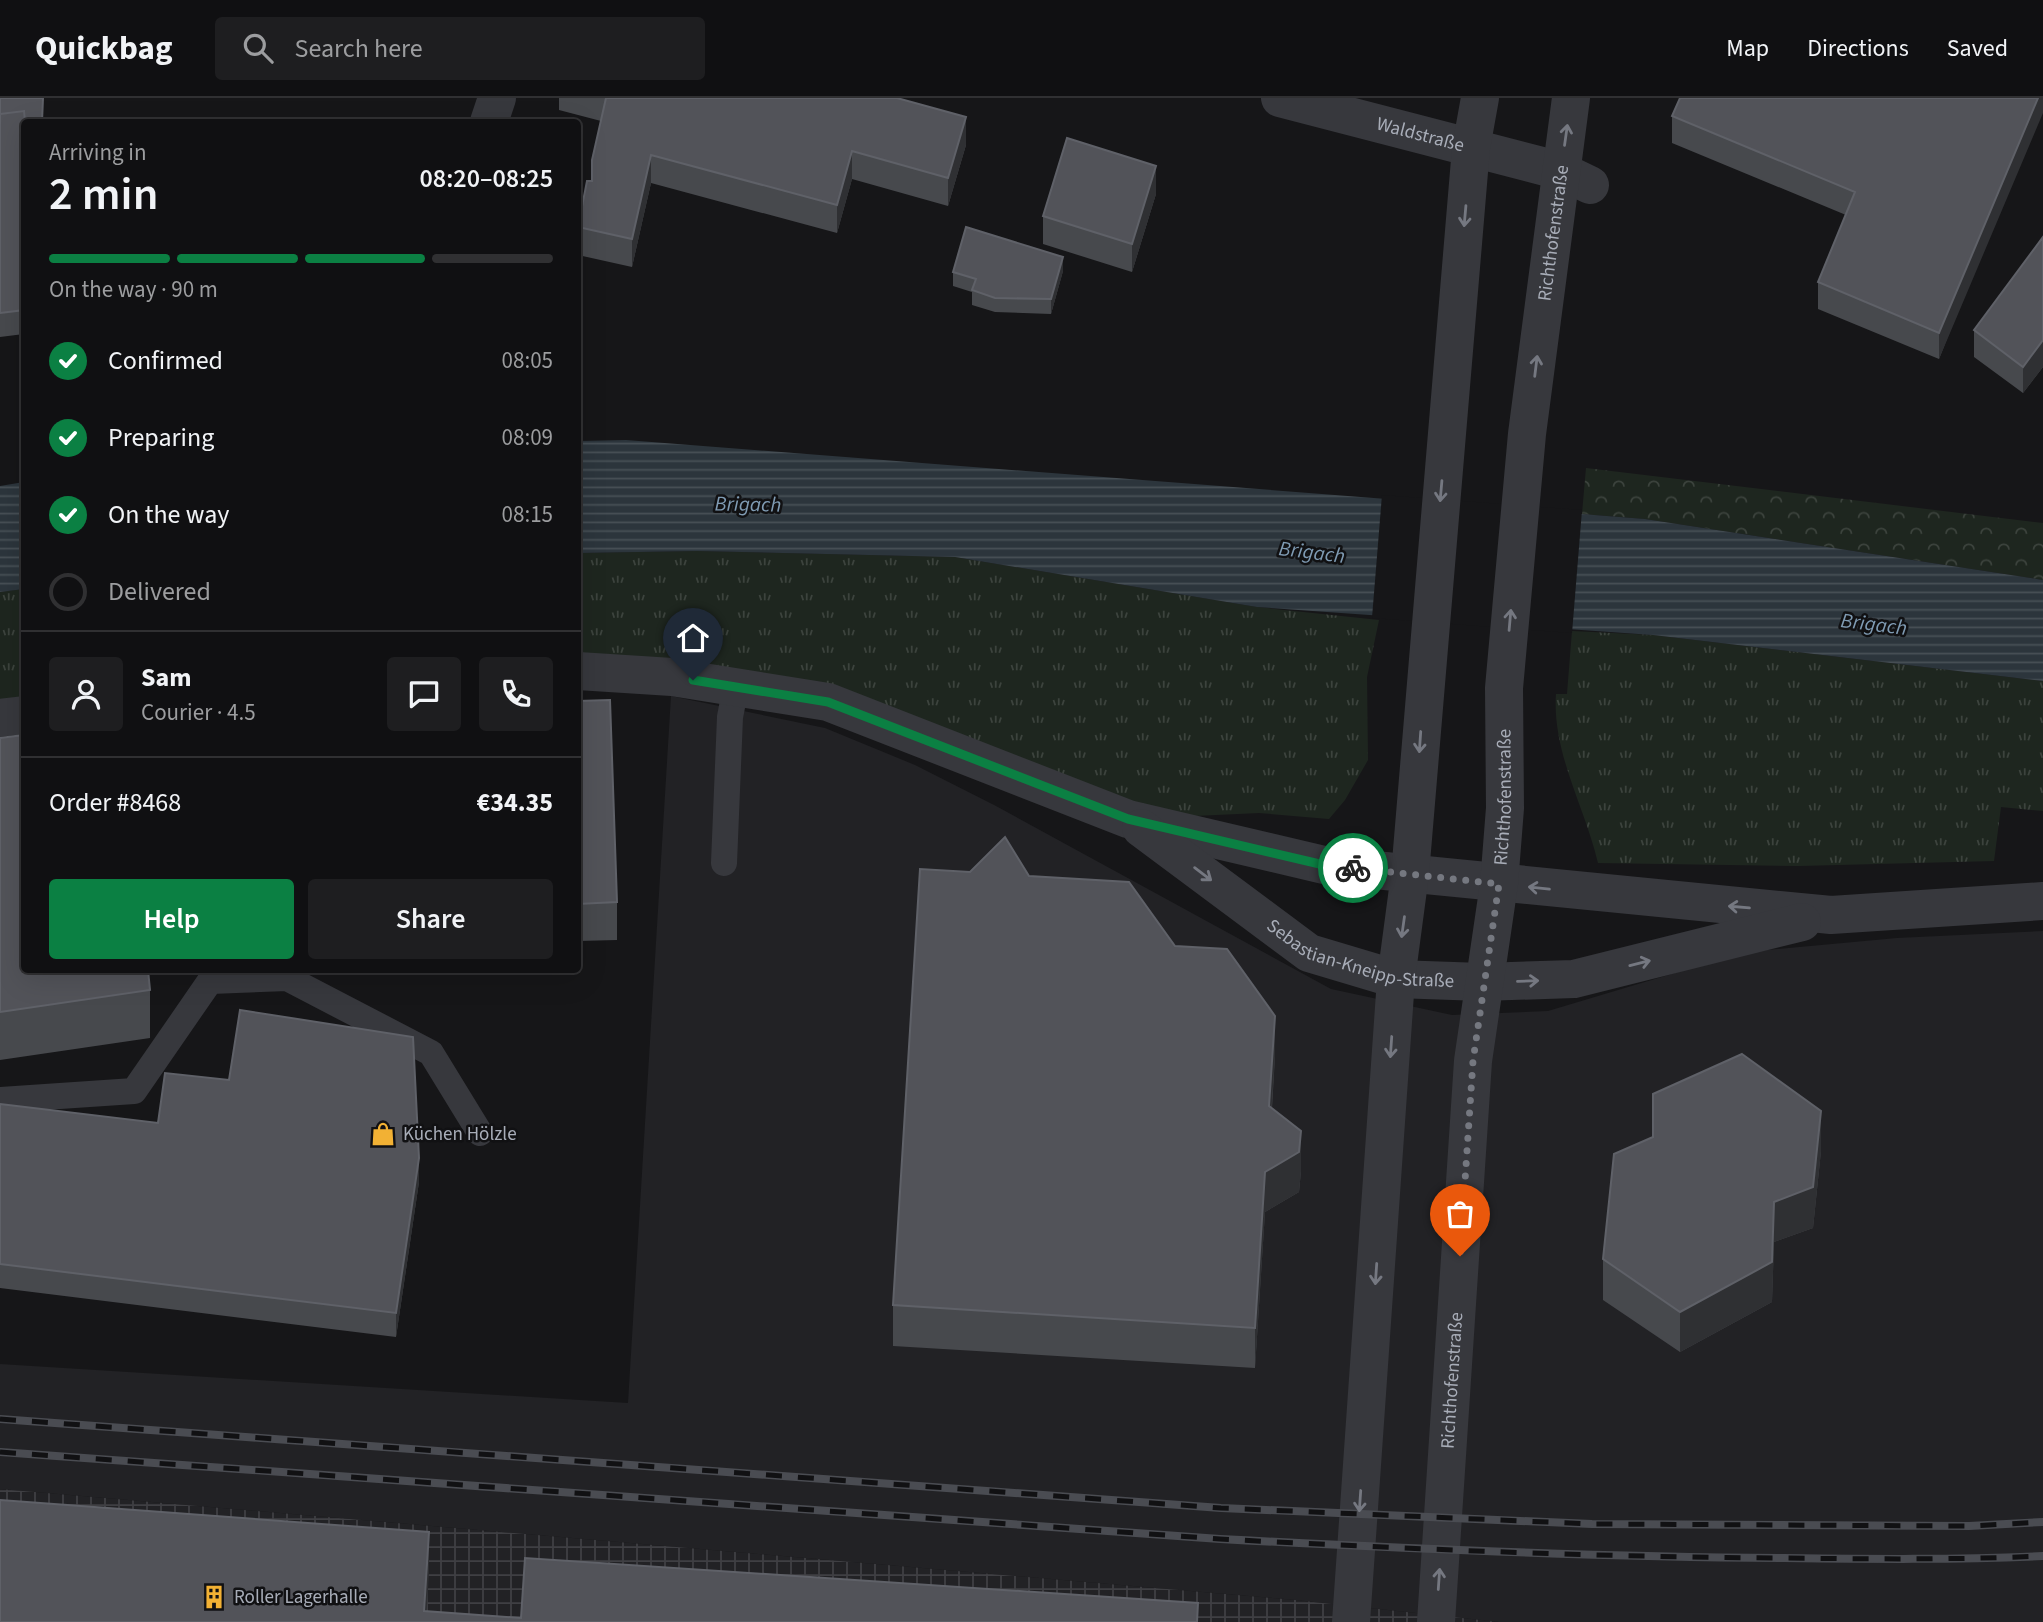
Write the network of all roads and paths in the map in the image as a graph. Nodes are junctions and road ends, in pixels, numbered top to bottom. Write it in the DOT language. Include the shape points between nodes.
graph roads {
  1 [pos="496,98"];
  2 [pos="1280,98"];
  3 [pos="1480,98"];
  4 [pos="1571,98"];
  5 [pos="490,119"];
  6 [pos="1471,148"];
  7 [pos="1576,178"];
  8 [pos="581,671"];
  9 [pos="736,685"];
  10 [pos="21,715"];
  11 [pos="0,718"];
  12 [pos="1128,819"];
  13 [pos="724,863"];
  14 [pos="1410,874"];
  15 [pos="1499,884"];
  16 [pos="2043,901"];
  17 [pos="1831,915"];
  18 [pos="246,974"];
  19 [pos="1396,979"];
  20 [pos="1482,982"];
  21 [pos="0,1100"];
  22 [pos="480,1133"];
  23 [pos="1351,1622"];
  24 [pos="1436,1622"];
  1 -- 5 [label="street"];
  2 -- 6 [label="street, Waldstraße"];
  3 -- 6 [label="street"];
  7 -- 4 [label="street, Richthofenstraße, one-way"];
  6 -- 7 [label="street, Waldstraße"];
  6 -- 14 [label="street, one-way"];
  15 -- 7 [label="street, Richthofenstraße, one-way" via="1505,808 1504,688 1527,434"];
  8 -- 9 [label="street, Sebastian-Kneipp-Straße"];
  9 -- 12 [label="street, Sebastian-Kneipp-Straße" via="828,702"];
  9 -- 13 [label="lane" via="730,717"];
  10 -- 11 [label="street"];
  12 -- 14 [label="street, Sebastian-Kneipp-Straße" via="1324,865"];
  12 -- 19 [label="street, Sebastian-Kneipp-Straße, one-way" via="1308,953"];
  14 -- 15 [label="street, Sebastian-Kneipp-Straße"];
  14 -- 19 [label="street, one-way"];
  17 -- 15 [label="street, Sebastian-Kneipp-Straße, one-way"];
  15 -- 20 [label="street, Richthofenstraße"];
  16 -- 17 [label="street, Sebastian-Kneipp-Straße"];
  20 -- 17 [label="street, Sebastian-Kneipp-Straße, one-way" via="1574,979"];
  18 -- 21 [label="lane" via="210,981 134,1091"];
  18 -- 22 [label="lane" via="287,978 430,1053"];
  19 -- 20 [label="street, Sebastian-Kneipp-Straße"];
  19 -- 23 [label="street, one-way"];
  24 -- 20 [label="street, Richthofenstraße, one-way"];
}
